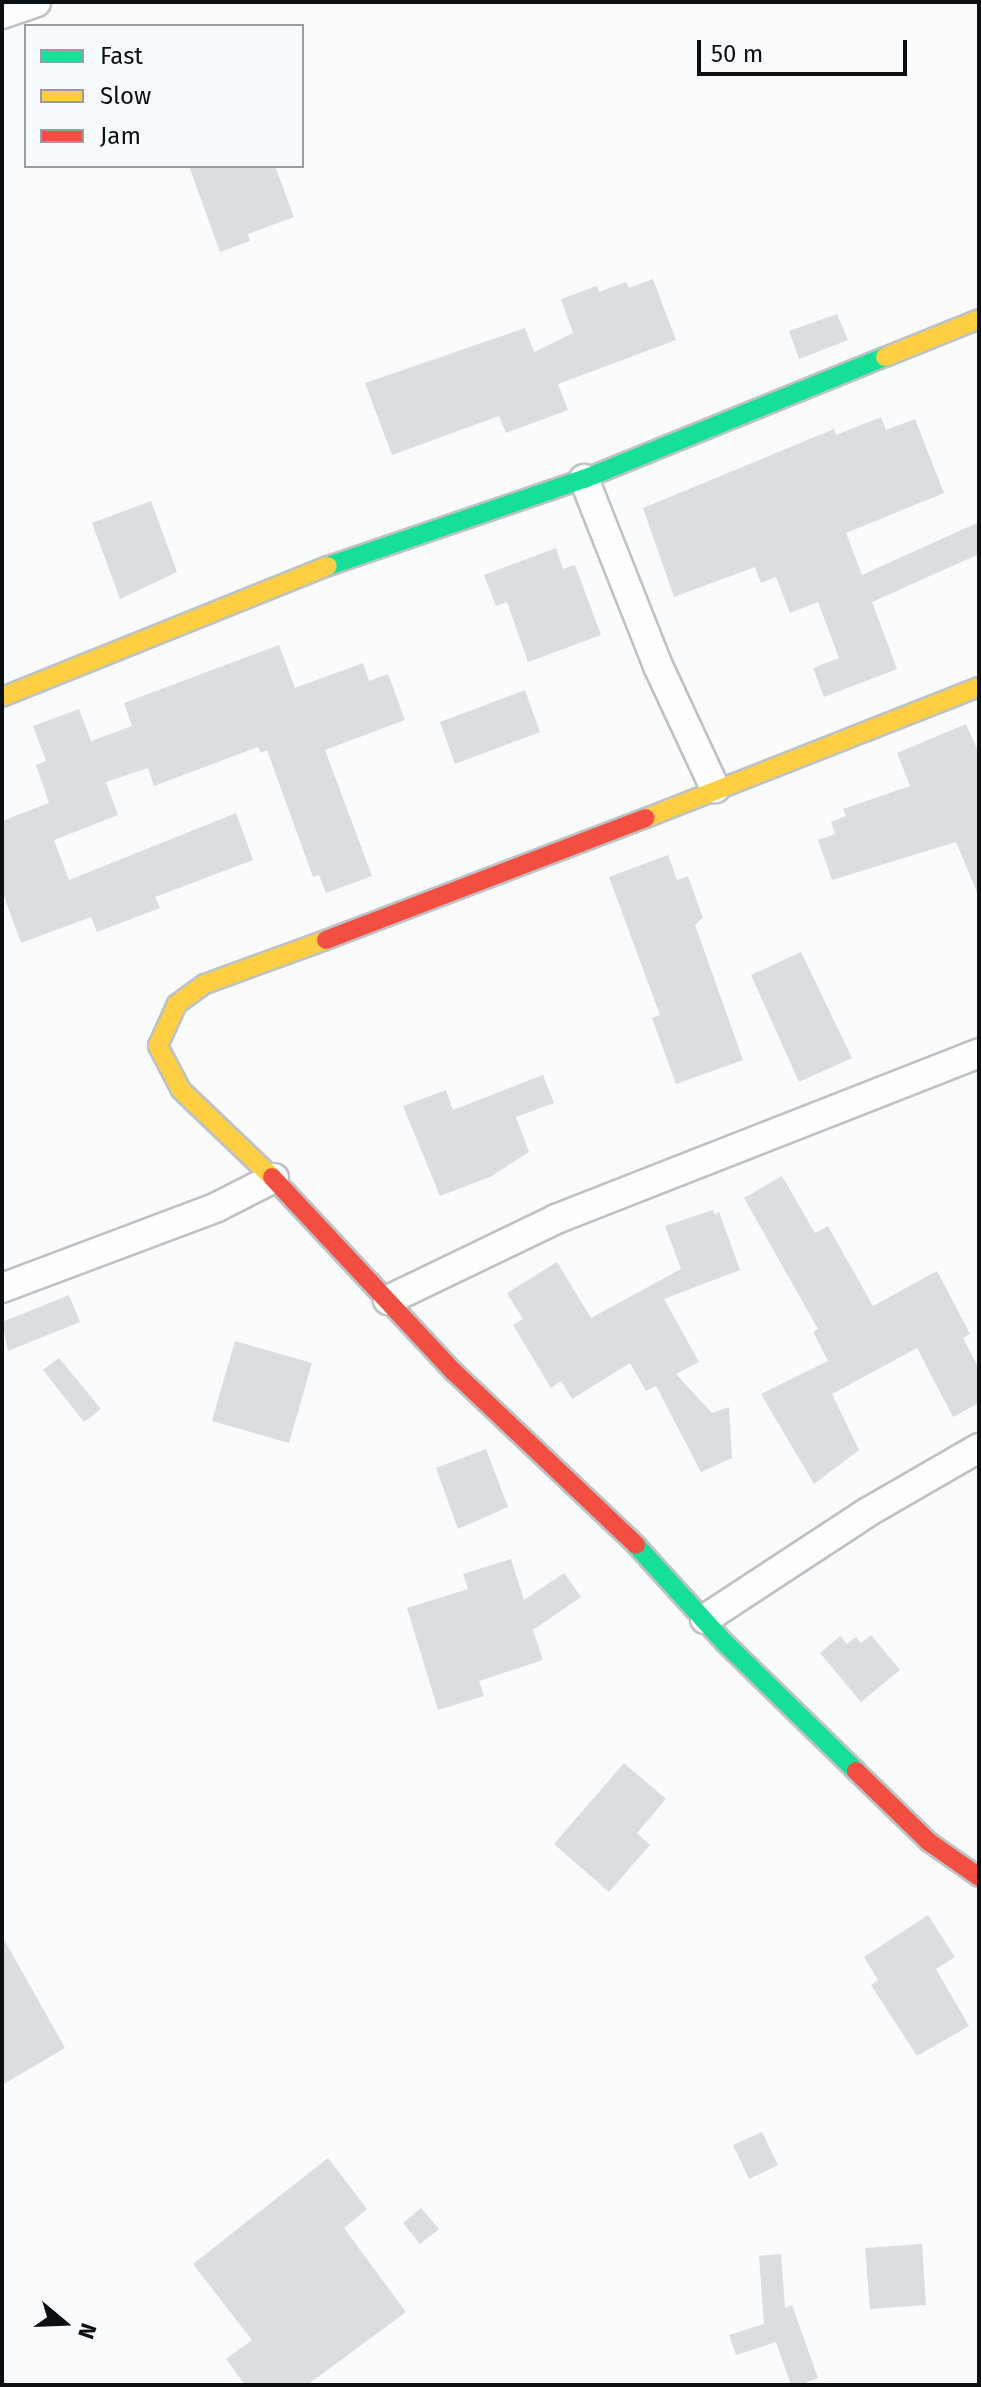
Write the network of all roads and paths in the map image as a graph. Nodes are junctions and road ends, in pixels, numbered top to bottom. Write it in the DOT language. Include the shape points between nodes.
graph roads {
  1 [pos="36,2"];
  2 [pos="2,14"];
  3 [pos="979,319"];
  4 [pos="584,479"];
  5 [pos="979,687"];
  6 [pos="2,697"];
  7 [pos="715,788"];
  8 [pos="979,1053"];
  9 [pos="274,1178"];
  10 [pos="2,1288"];
  11 [pos="388,1300"];
  12 [pos="979,1448"];
  13 [pos="705,1619"];
  14 [pos="979,1877"];
  1 -- 2 [label="street"];
  3 -- 4 [label="street"];
  4 -- 6 [label="street" via="345,559"];
  4 -- 7 [label="street" via="658,666"];
  5 -- 7 [label="street"];
  7 -- 9 [label="street" via="408,911 205,984 177,1004 158,1046 168,1071 181,1090"];
  8 -- 11 [label="street" via="556,1219"];
  9 -- 10 [label="street" via="217,1207"];
  9 -- 11 [label="street"];
  11 -- 13 [label="street" via="454,1372 665,1573"];
  12 -- 13 [label="street" via="868,1512"];
  13 -- 14 [label="street" via="929,1842"];
}
